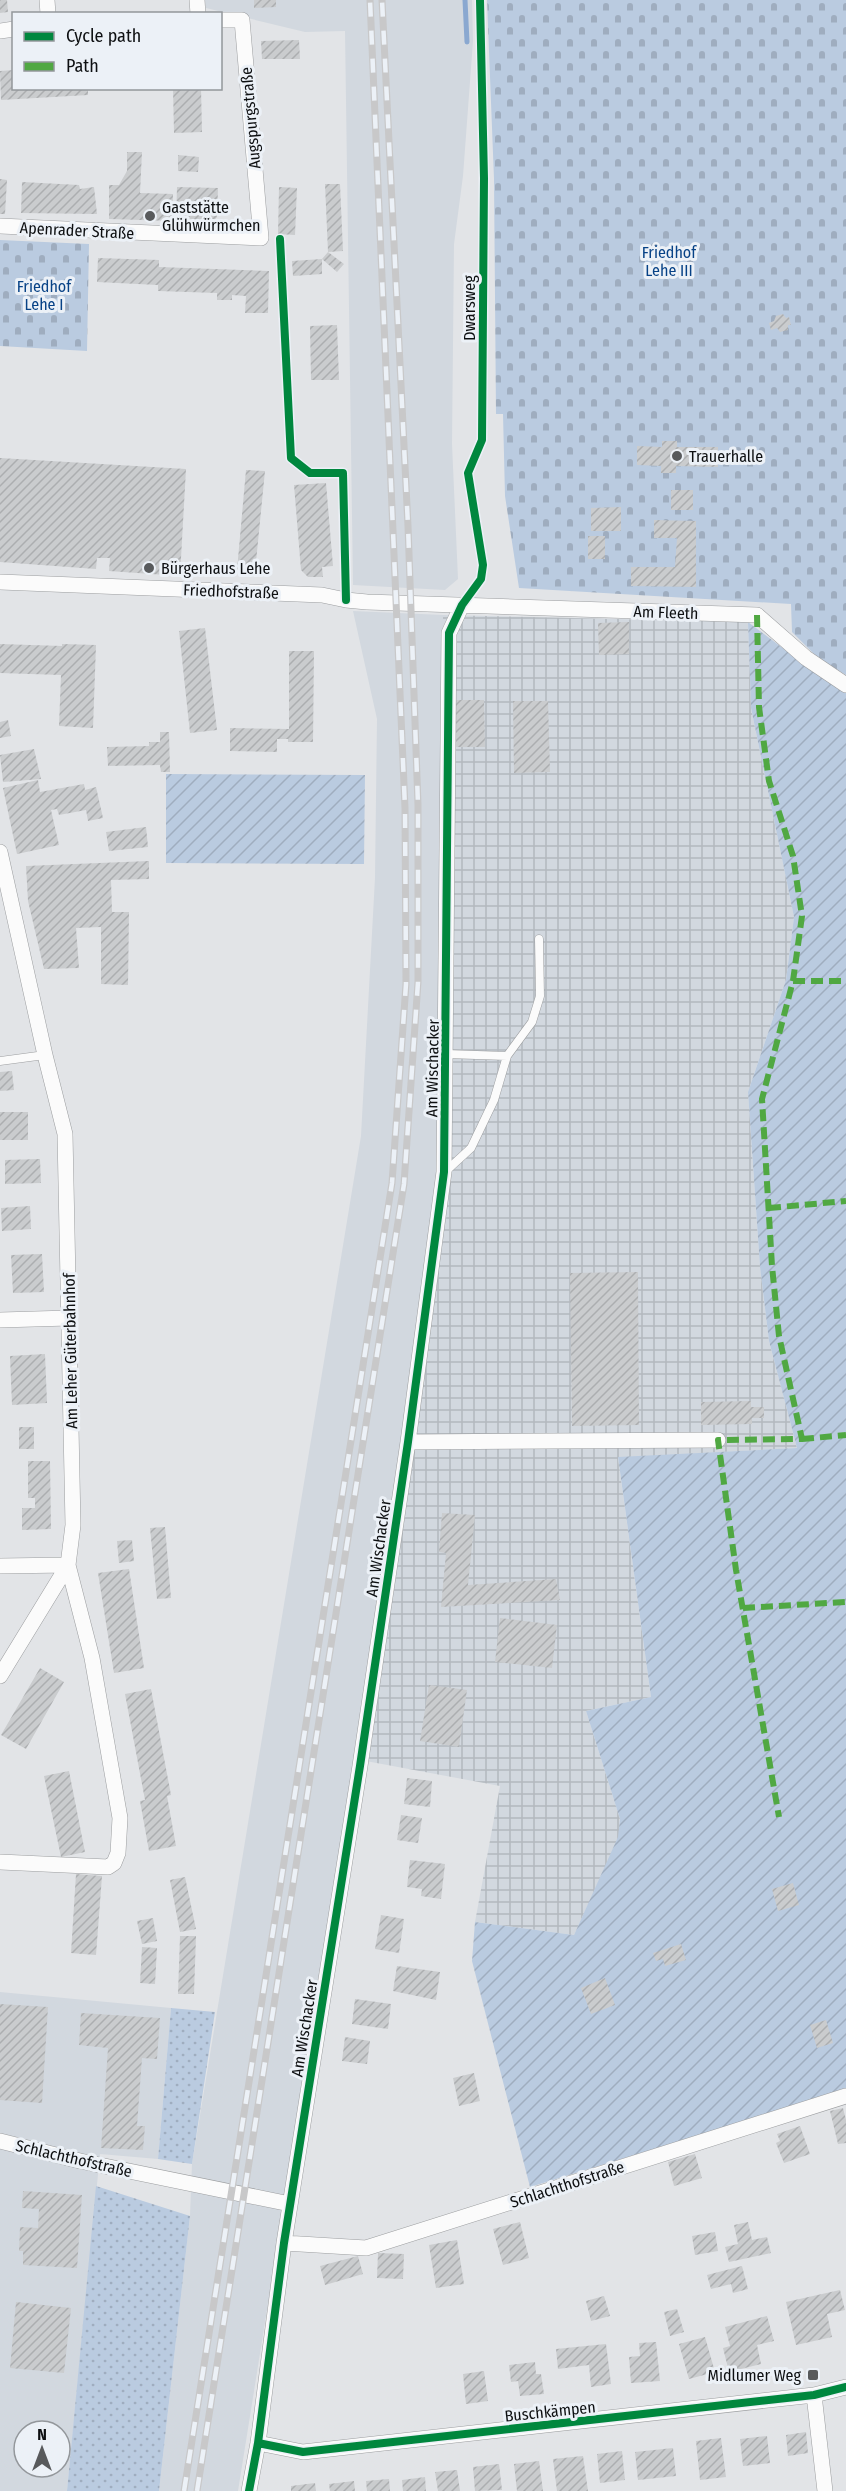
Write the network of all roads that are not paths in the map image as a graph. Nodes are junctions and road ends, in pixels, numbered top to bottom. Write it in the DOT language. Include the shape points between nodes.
graph roads {
  1 [pos="480,0"];
  2 [pos="222,20"];
  3 [pos="0,226"];
  4 [pos="261,238"];
  5 [pos="0,582"];
  6 [pos="462,605"];
  7 [pos="846,685"];
  8 [pos="0,852"];
  9 [pos="539,939"];
  10 [pos="446,1054"];
  11 [pos="45,1055"];
  12 [pos="507,1056"];
  13 [pos="0,1061"];
  14 [pos="444,1172"];
  15 [pos="69,1318"];
  16 [pos="0,1320"];
  17 [pos="718,1440"];
  18 [pos="408,1442"];
  19 [pos="68,1565"];
  20 [pos="0,1566"];
  21 [pos="0,1676"];
  22 [pos="0,1862"];
  23 [pos="846,2096"];
  24 [pos="0,2141"];
  25 [pos="290,2204"];
  26 [pos="284,2243"];
  27 [pos="846,2387"];
  28 [pos="814,2395"];
  29 [pos="258,2442"];
  30 [pos="249,2491"];
  31 [pos="825,2491"];
  1 -- 6 [label="lane, Dwarsweg" via="484,178 482,440 468,473 483,565 481,579"];
  2 -- 4 [label="street, Augspurgstraße" via="242,20"];
  3 -- 4 [label="street, Apenrader Straße"];
  5 -- 6 [label="street, Friedhofstraße" via="322,595 346,600"];
  6 -- 7 [label="street, Am Fleeth" via="757,615 806,658"];
  6 -- 10 [label="street, Am Wischacker" via="449,633"];
  8 -- 11 [label="street, Am Leher Güterbahnhof"];
  9 -- 12 [label="lane" via="540,996 532,1022"];
  10 -- 12 [label="lane"];
  10 -- 14 [label="street, Am Wischacker"];
  11 -- 13 [label="lane"];
  11 -- 15 [label="street, Am Leher Güterbahnhof" via="65,1134"];
  12 -- 14 [label="lane" via="494,1100 471,1148"];
  14 -- 18 [label="street, Am Wischacker"];
  15 -- 16 [label="street"];
  15 -- 19 [label="street, Am Leher Güterbahnhof" via="73,1525"];
  17 -- 18 [label="street"];
  18 -- 25 [label="street, Am Wischacker"];
  19 -- 20 [label="street"];
  19 -- 21 [label="street"];
  19 -- 22 [label="street, Am Leher Güterbahnhof" via="92,1658 120,1818 118,1853 108,1867"];
  23 -- 26 [label="street, Schlachthofstraße" via="366,2248"];
  24 -- 25 [label="street, Schlachthofstraße"];
  25 -- 26 [label="street, Am Wischacker"];
  26 -- 29 [label="street, Am Wischacker"];
  27 -- 28 [label="street, Buschkämpen"];
  28 -- 29 [label="street, Buschkämpen" via="303,2452"];
  28 -- 31 [label="street"];
  29 -- 30 [label="street, Am Wischacker"];
}
